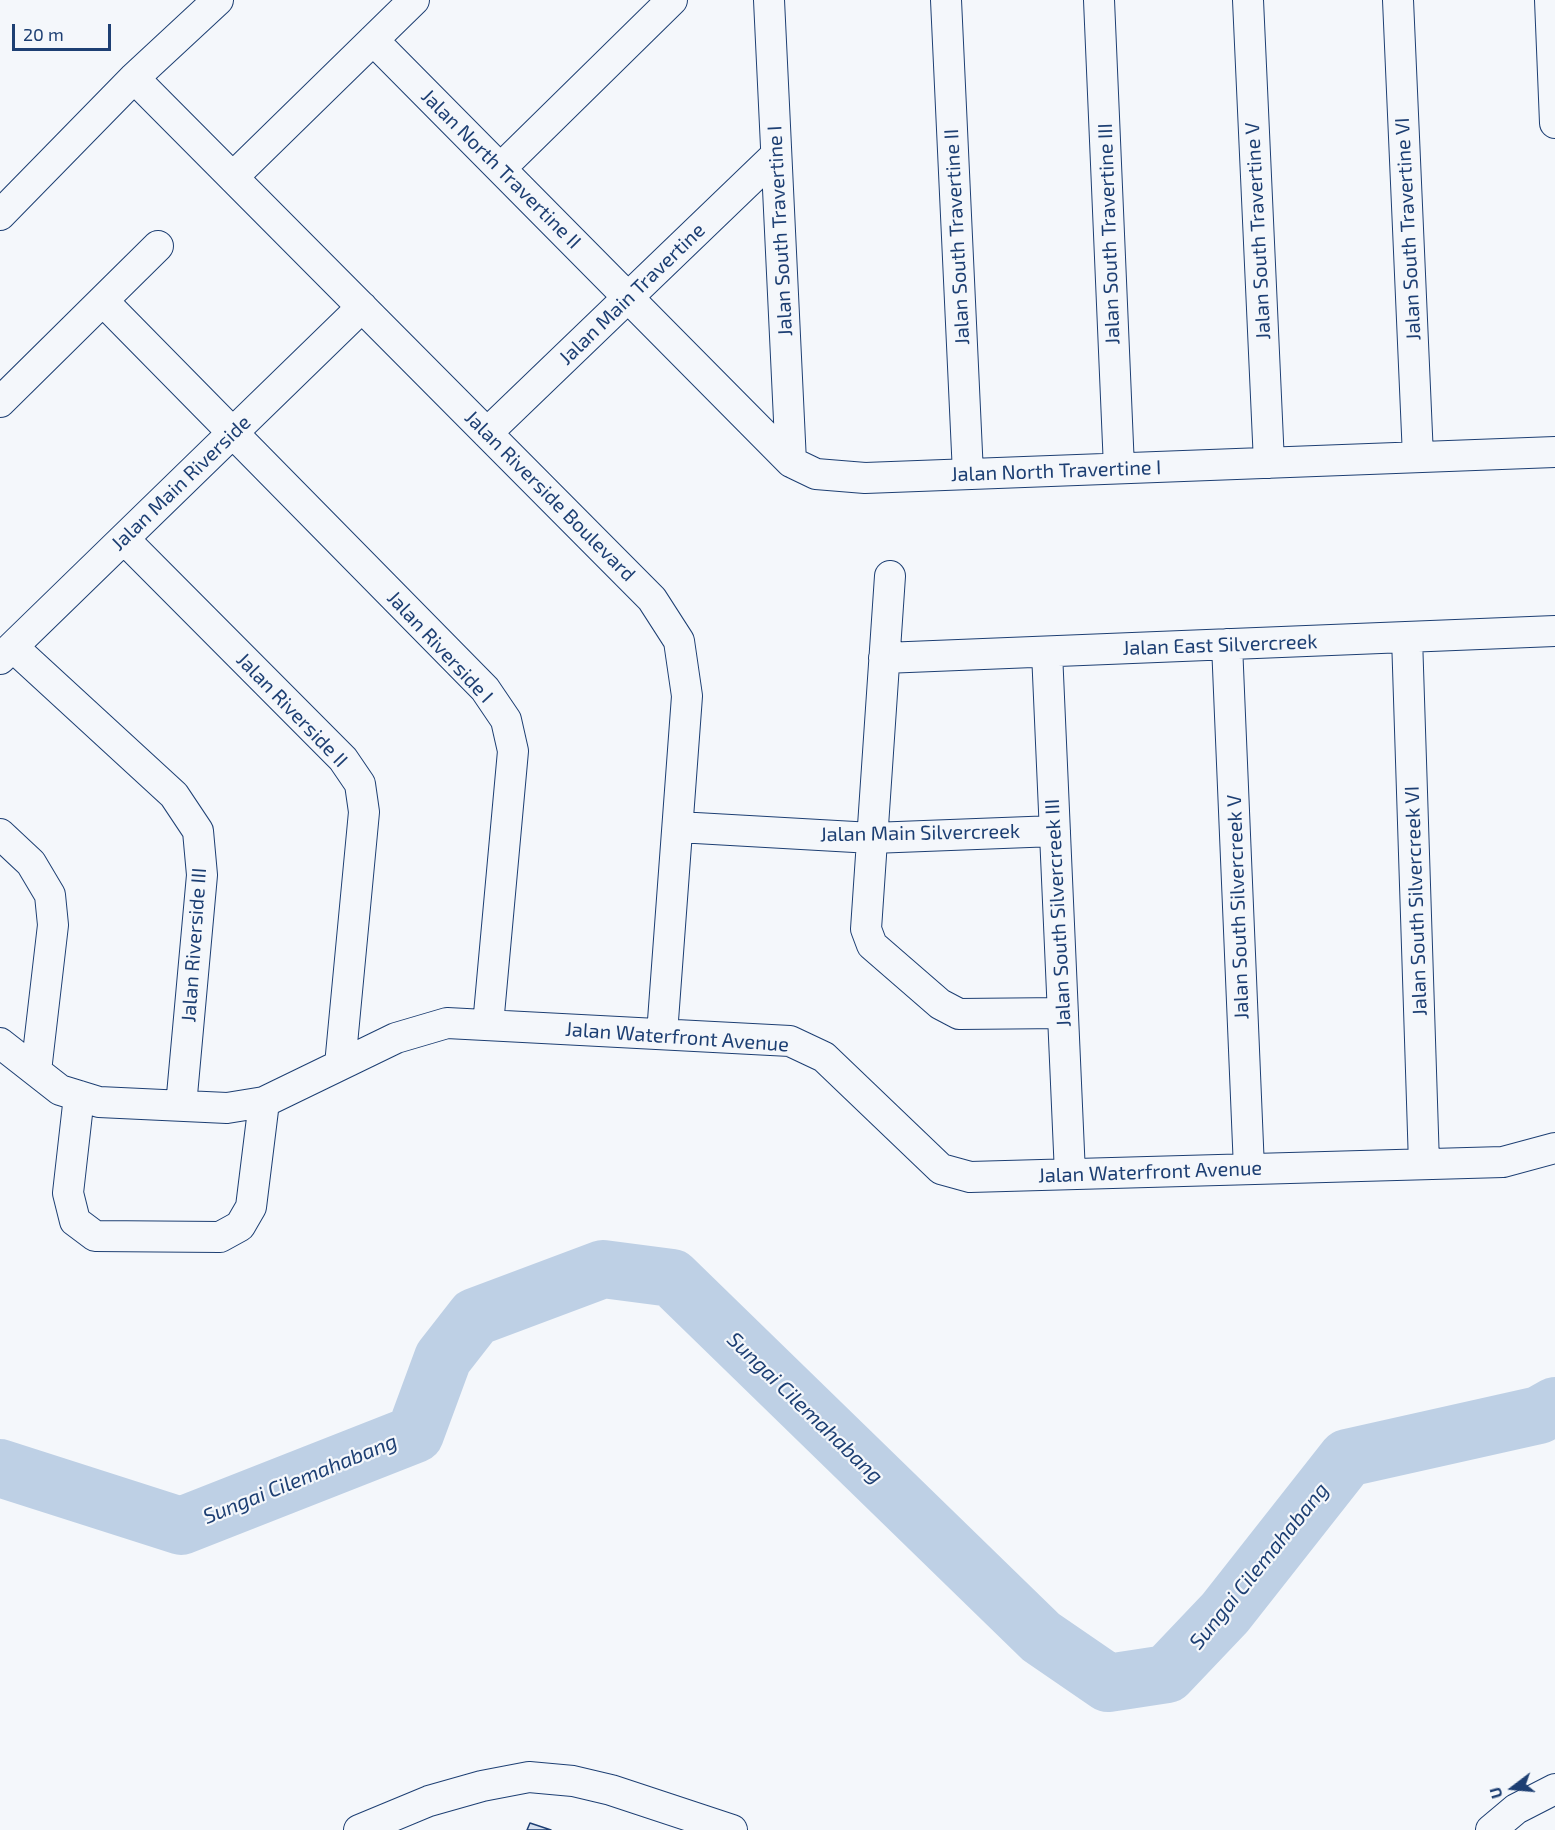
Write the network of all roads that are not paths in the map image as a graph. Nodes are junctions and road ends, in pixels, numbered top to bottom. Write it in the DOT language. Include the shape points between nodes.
graph roads {
  1 [pos="218,0"];
  2 [pos="414,0"];
  3 [pos="672,0"];
  4 [pos="769,0"];
  5 [pos="946,0"];
  6 [pos="1099,0"];
  7 [pos="1248,0"];
  8 [pos="1398,0"];
  9 [pos="1550,0"];
  10 [pos="373,40"];
  11 [pos="134,78"];
  12 [pos="1555,123"];
  13 [pos="776,155"];
  14 [pos="501,168"];
  15 [pos="233,177"];
  16 [pos="0,215"];
  17 [pos="158,246"];
  18 [pos="628,298"];
  19 [pos="103,301"];
  20 [pos="362,308"];
  21 [pos="0,402"];
  22 [pos="487,433"];
  23 [pos="232,434"];
  24 [pos="1555,452"];
  25 [pos="1418,457"];
  26 [pos="791,462"];
  27 [pos="1269,463"];
  28 [pos="1119,468"];
  29 [pos="968,474"];
  30 [pos="124,539"];
  31 [pos="890,576"];
  32 [pos="1555,631"];
  33 [pos="1407,638"];
  34 [pos="1227,644"];
  35 [pos="1047,652"];
  36 [pos="7,653"];
  37 [pos="884,658"];
  38 [pos="678,827"];
  39 [pos="1055,831"];
  40 [pos="0,834"];
  41 [pos="872,838"];
  42 [pos="1063,1013"];
  43 [pos="488,1025"];
  44 [pos="662,1034"];
  45 [pos="0,1043"];
  46 [pos="340,1065"];
  47 [pos="36,1071"];
  48 [pos="79,1096"];
  49 [pos="264,1102"];
  50 [pos="181,1106"];
  51 [pos="1555,1148"];
  52 [pos="1424,1164"];
  53 [pos="1249,1169"];
  54 [pos="1070,1174"];
  55 [pos="1555,1790"];
  56 [pos="359,1830"];
  57 [pos="732,1830"];
  58 [pos="1491,1830"];
  1 -- 11 [label="street"];
  2 -- 10 [label="street"];
  3 -- 14 [label="street"];
  4 -- 13 [label="street, Jalan South Travertine I"];
  5 -- 29 [label="street, Jalan South Travertine II"];
  6 -- 28 [label="street, Jalan South Travertine III"];
  7 -- 27 [label="street, Jalan South Travertine V"];
  8 -- 25 [label="street, Jalan South Travertine VI"];
  9 -- 12 [label="street"];
  10 -- 14 [label="street, Jalan North Travertine II"];
  10 -- 15 [label="street"];
  11 -- 15 [label="street, Jalan Riverside Boulevard"];
  11 -- 16 [label="street"];
  13 -- 18 [label="street, Jalan Main Travertine"];
  13 -- 26 [label="street, Jalan South Travertine I"];
  14 -- 18 [label="street, Jalan North Travertine II"];
  15 -- 20 [label="street, Jalan Riverside Boulevard"];
  17 -- 19 [label="street"];
  18 -- 22 [label="street, Jalan Main Travertine"];
  18 -- 26 [label="street, Jalan North Travertine I"];
  19 -- 21 [label="street"];
  19 -- 23 [label="street, Jalan Riverside I"];
  20 -- 22 [label="street, Jalan Riverside Boulevard"];
  20 -- 23 [label="street, Jalan Main Riverside"];
  22 -- 38 [label="street, Jalan Riverside Boulevard" via="652,599 679,641 687,696"];
  23 -- 30 [label="street, Jalan Main Riverside"];
  23 -- 43 [label="street, Jalan Riverside I" via="484,689 506,720 513,752"];
  24 -- 25 [label="street, Jalan North Travertine I"];
  25 -- 27 [label="street, Jalan North Travertine I"];
  26 -- 29 [label="street, Jalan North Travertine I" via="816,474 865,478"];
  27 -- 28 [label="street, Jalan North Travertine I"];
  28 -- 29 [label="street, Jalan North Travertine I"];
  30 -- 36 [label="street, Jalan Main Riverside"];
  30 -- 46 [label="street, Jalan Riverside II" via="342,759 360,784 364,812"];
  31 -- 37 [label="street"];
  32 -- 33 [label="street, Jalan East Silvercreek"];
  33 -- 34 [label="street, Jalan East Silvercreek"];
  33 -- 52 [label="street, Jalan South Silvercreek VI"];
  34 -- 35 [label="street, Jalan East Silvercreek"];
  34 -- 53 [label="street, Jalan South Silvercreek V"];
  35 -- 37 [label="street, Jalan East Silvercreek"];
  35 -- 39 [label="street, Jalan South Silvercreek III"];
  36 -- 50 [label="street, Jalan Riverside III" via="174,795 198,831 202,874"];
  37 -- 41 [label="street"];
  38 -- 41 [label="street, Jalan Main Silvercreek"];
  38 -- 44 [label="street, Jalan Riverside Boulevard"];
  39 -- 41 [label="street, Jalan Main Silvercreek"];
  39 -- 42 [label="street, Jalan South Silvercreek III"];
  40 -- 47 [label="street" via="31,863 50,896 53,925"];
  41 -- 42 [label="street" via="866,929 872,945 940,1004 959,1014"];
  42 -- 54 [label="street, Jalan South Silvercreek III"];
  43 -- 44 [label="street, Jalan Waterfront Avenue"];
  43 -- 46 [label="street, Jalan Waterfront Avenue" via="447,1023 396,1038"];
  44 -- 54 [label="street, Jalan Waterfront Avenue" via="790,1041 824,1057 941,1169 970,1177"];
  45 -- 47 [label="street, Jalan Waterfront Avenue"];
  46 -- 49 [label="street, Jalan Waterfront Avenue"];
  47 -- 48 [label="street, Jalan Waterfront Avenue" via="60,1090"];
  48 -- 49 [label="street" via="68,1193 75,1221 95,1236 220,1237 240,1226 251,1207"];
  48 -- 50 [label="street, Jalan Waterfront Avenue" via="99,1102"];
  49 -- 50 [label="street, Jalan Waterfront Avenue" via="227,1108"];
  51 -- 52 [label="street, Jalan Waterfront Avenue" via="1503,1162"];
  52 -- 53 [label="street, Jalan Waterfront Avenue"];
  53 -- 54 [label="street, Jalan Waterfront Avenue"];
  55 -- 58 [label="street" via="1516,1809"];
  56 -- 57 [label="street" via="429,1802 529,1777 611,1790"];
}
